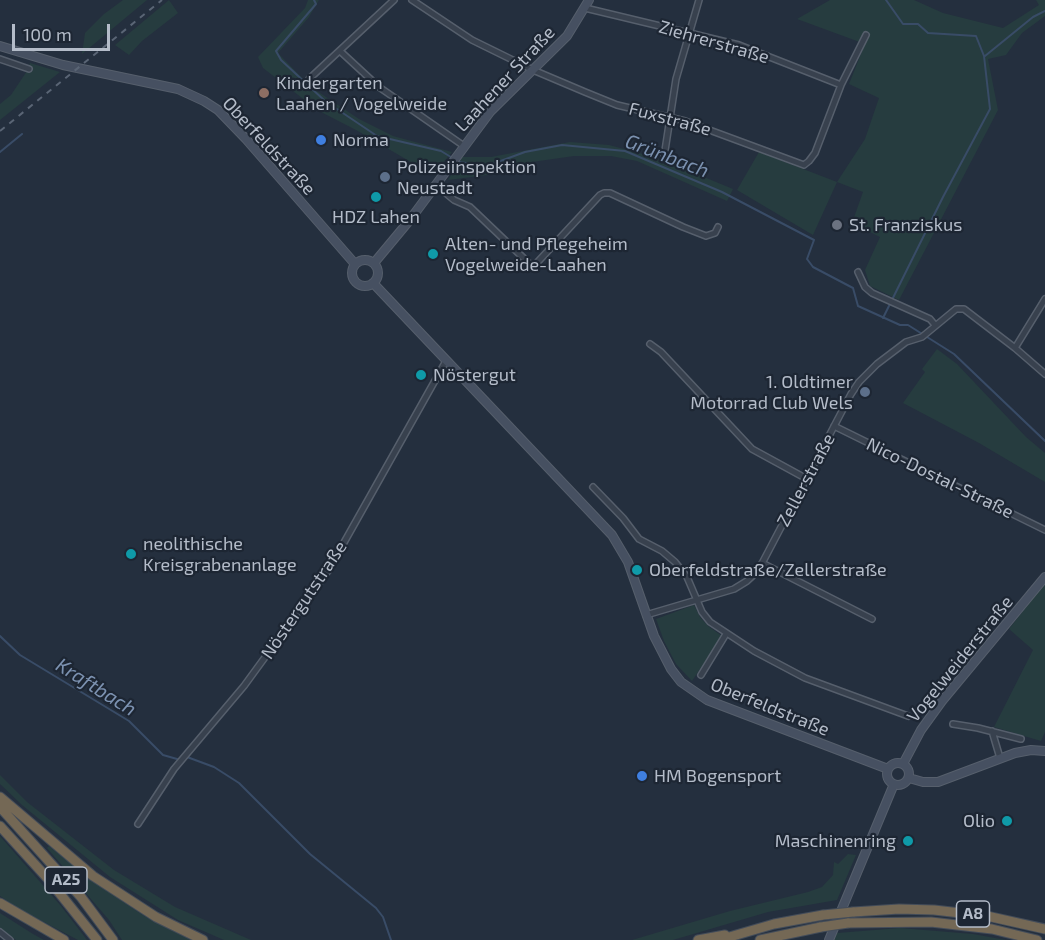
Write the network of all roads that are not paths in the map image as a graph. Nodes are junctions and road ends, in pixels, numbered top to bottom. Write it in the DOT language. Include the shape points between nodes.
graph roads {
  1 [pos="394,0"];
  2 [pos="412,0"];
  3 [pos="589,0"];
  4 [pos="699,0"];
  5 [pos="585,8"];
  6 [pos="689,32"];
  7 [pos="866,35"];
  8 [pos="0,46"];
  9 [pos="340,51"];
  10 [pos="0,59"];
  11 [pos="29,69"];
  12 [pos="533,70"];
  13 [pos="309,79"];
  14 [pos="841,85"];
  15 [pos="670,117"];
  16 [pos="464,146"];
  17 [pos="664,157"];
  18 [pos="436,185"];
  19 [pos="718,226"];
  20 [pos="374,263"];
  21 [pos="355,264"];
  22 [pos="858,272"];
  23 [pos="373,283"];
  24 [pos="1045,300"];
  25 [pos="935,325"];
  26 [pos="650,344"];
  27 [pos="1015,348"];
  28 [pos="446,361"];
  29 [pos="1045,374"];
  30 [pos="834,426"];
  31 [pos="807,479"];
  32 [pos="593,487"];
  33 [pos="1045,530"];
  34 [pos="762,563"];
  35 [pos="1045,577"];
  36 [pos="697,600"];
  37 [pos="646,615"];
  38 [pos="872,619"];
  39 [pos="726,633"];
  40 [pos="700,675"];
  41 [pos="908,716"];
  42 [pos="953,724"];
  43 [pos="992,731"];
  44 [pos="1021,739"];
  45 [pos="1045,751"];
  46 [pos="1000,758"];
  47 [pos="903,764"];
  48 [pos="888,770"];
  49 [pos="909,778"];
  50 [pos="894,784"];
  51 [pos="0,797"];
  52 [pos="0,807"];
  53 [pos="138,824"];
  54 [pos="0,826"];
  55 [pos="0,903"];
  56 [pos="1045,930"];
  57 [pos="748,931"];
  58 [pos="0,932"];
  59 [pos="61,938"];
  60 [pos="10,940"];
  61 [pos="97,940"];
  62 [pos="113,940"];
  63 [pos="203,940"];
  64 [pos="698,940"];
  65 [pos="719,940"];
  66 [pos="760,940"];
  67 [pos="829,940"];
  68 [pos="1037,940"];
  1 -- 9 [label="street"];
  2 -- 12 [label="street, Fuxstraße" via="472,40"];
  3 -- 5 [label="main road, Laahener Straße"];
  4 -- 6 [label="street"];
  5 -- 6 [label="street, Ziehrerstraße"];
  5 -- 12 [label="main road, Laahener Straße" via="567,36"];
  6 -- 14 [label="street, Ziehrerstraße" via="739,45"];
  6 -- 15 [label="street"];
  7 -- 14 [label="street, Fuxstraße"];
  8 -- 21 [label="main road, Oberfeldstraße" via="74,67 178,89 204,101 246,139"];
  9 -- 13 [label="street"];
  9 -- 16 [label="street" via="379,87"];
  10 -- 11 [label="street"];
  12 -- 15 [label="street, Fuxstraße" via="617,105"];
  12 -- 16 [label="main road, Laahener Straße" via="490,112"];
  14 -- 15 [label="street, Fuxstraße" via="815,153 804,165"];
  15 -- 17 [label="street"];
  16 -- 18 [label="main road, Laahener Straße"];
  18 -- 19 [label="street" via="470,207 533,267 604,193 706,236 715,233"];
  18 -- 20 [label="main road, Laahener Straße"];
  20 -- 21 [label="main road" via="364,260"];
  20 -- 23 [label="main road" via="378,273"];
  21 -- 23 [label="main road, Oberfeldstraße" via="352,273 357,283"];
  22 -- 25 [label="street" via="865,287"];
  23 -- 28 [label="main road, Oberfeldstraße"];
  24 -- 27 [label="street"];
  25 -- 27 [label="street, Zellerstraße" via="950,312 964,309"];
  25 -- 30 [label="street, Zellerstraße" via="868,372"];
  26 -- 31 [label="street" via="752,449"];
  27 -- 29 [label="street"];
  28 -- 37 [label="main road, Oberfeldstraße" via="612,535 623,549"];
  28 -- 53 [label="street, Nöstergutstraße" via="328,571 244,686 174,769"];
  30 -- 31 [label="street, Zellerstraße"];
  30 -- 33 [label="street, Nico-Dostal-Straße"];
  31 -- 34 [label="street, Zellerstraße"];
  32 -- 36 [label="street" via="639,539 675,562"];
  34 -- 36 [label="street, Zellerstraße" via="742,585"];
  34 -- 38 [label="street"];
  35 -- 47 [label="main road, Vogelweiderstraße" via="942,701"];
  36 -- 37 [label="street"];
  36 -- 39 [label="street" via="706,618"];
  37 -- 48 [label="main road, Oberfeldstraße" via="671,669 693,692"];
  39 -- 40 [label="street"];
  39 -- 41 [label="street" via="806,678"];
  42 -- 43 [label="street"];
  43 -- 44 [label="street"];
  43 -- 46 [label="street"];
  45 -- 46 [label="main road" via="1031,750"];
  46 -- 49 [label="main road" via="938,782"];
  47 -- 48 [label="main road" via="893,764"];
  47 -- 49 [label="main road"];
  48 -- 50 [label="main road"];
  49 -- 50 [label="main road" via="903,784"];
  50 -- 67 [label="main road"];
  51 -- 63 [label="highway" via="93,876"];
  52 -- 62 [label="highway, A25" via="81,897"];
  54 -- 61 [label="highway, A25"];
  55 -- 59 [label="highway"];
  56 -- 57 [label="highway, A8, bridge" via="987,916 899,909 823,915"];
  57 -- 64 [label="highway"];
  57 -- 65 [label="highway, A8"];
  58 -- 60 [label="street"];
  66 -- 68 [label="highway, A8, bridge" via="848,923 931,922 992,929"];
}
